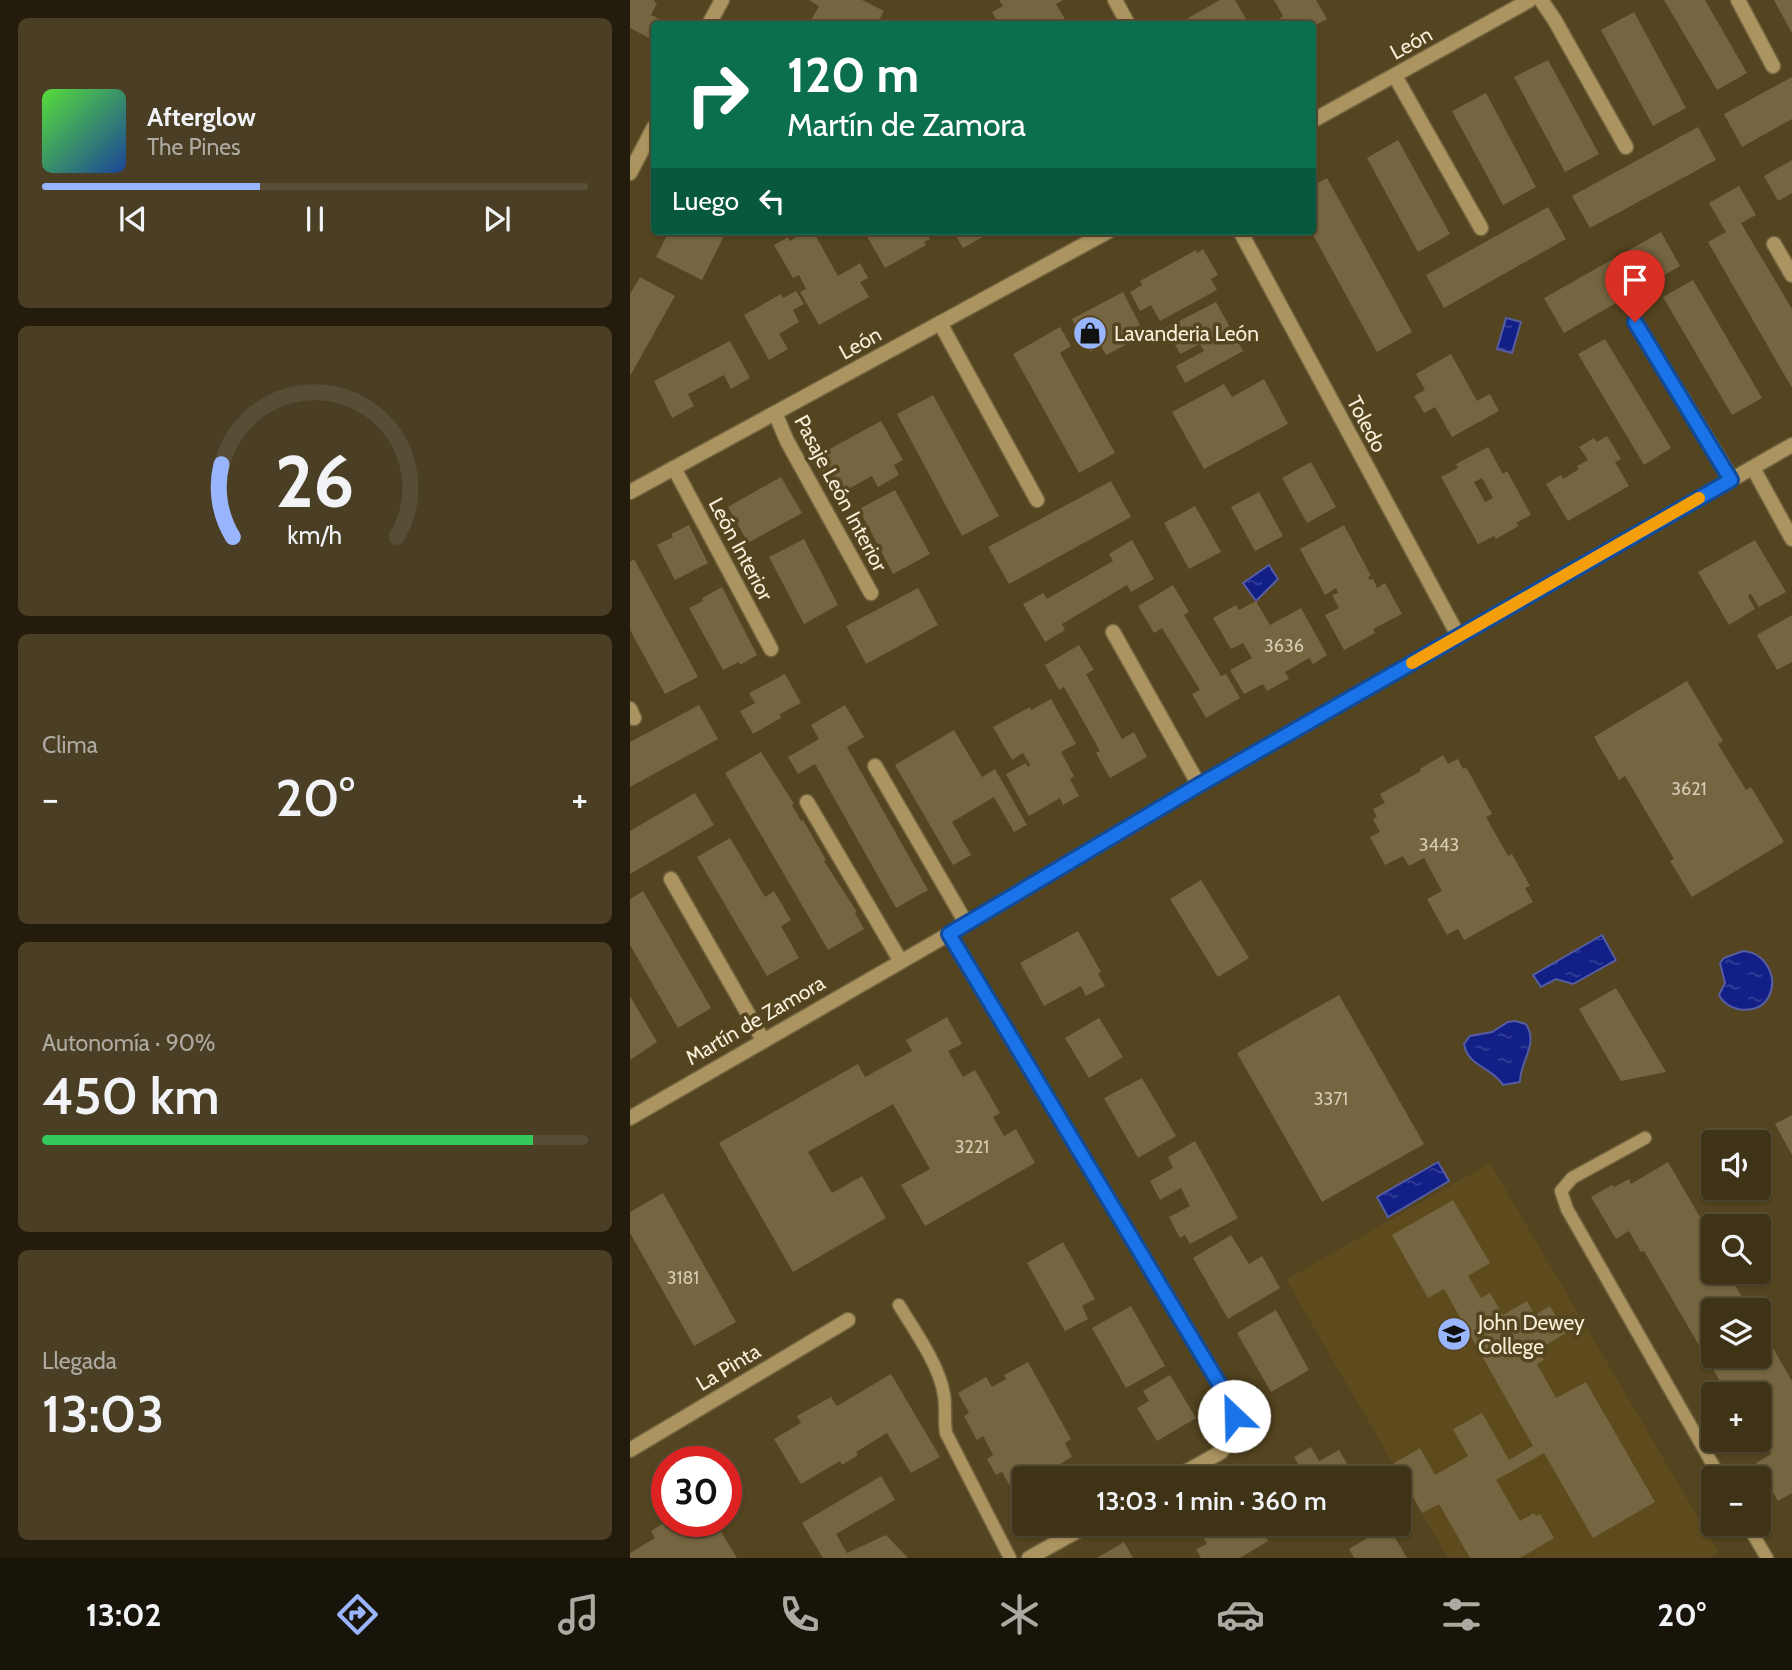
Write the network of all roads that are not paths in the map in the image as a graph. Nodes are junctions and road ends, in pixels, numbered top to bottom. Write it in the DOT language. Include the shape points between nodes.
graph roads {
  1 [pos="722,0"];
  2 [pos="1115,0"];
  3 [pos="1530,0"];
  4 [pos="1541,0"];
  5 [pos="1738,0"];
  6 [pos="711,21"];
  7 [pos="1126,21"];
  8 [pos="1773,66"];
  9 [pos="1395,76"];
  10 [pos="1316,119"];
  11 [pos="651,133"];
  12 [pos="1626,147"];
  13 [pos="630,173"];
  14 [pos="1481,228"];
  15 [pos="1103,235"];
  16 [pos="1242,235"];
  17 [pos="1774,244"];
  18 [pos="1792,275"];
  19 [pos="1635,322"];
  20 [pos="940,323"];
  21 [pos="775,413"];
  22 [pos="1792,445"];
  23 [pos="674,468"];
  24 [pos="1753,468"];
  25 [pos="1731,480"];
  26 [pos="630,492"];
  27 [pos="1037,500"];
  28 [pos="1792,539"];
  29 [pos="871,593"];
  30 [pos="1113,632"];
  31 [pos="1459,637"];
  32 [pos="771,649"];
  33 [pos="875,766"];
  34 [pos="1199,785"];
  35 [pos="807,802"];
  36 [pos="671,879"];
  37 [pos="966,923"];
  38 [pos="949,934"];
  39 [pos="900,960"];
  40 [pos="763,1040"];
  41 [pos="631,1116"];
  42 [pos="1645,1138"];
  43 [pos="899,1305"];
  44 [pos="848,1320"];
  45 [pos="630,1450"];
  46 [pos="1196,1466"];
  47 [pos="1714,1466"];
  48 [pos="1068,1536"];
  49 [pos="1754,1536"];
  50 [pos="1010,1558"];
  51 [pos="1029,1558"];
  52 [pos="1767,1558"];
  1 -- 6 [label="street"];
  2 -- 7 [label="street"];
  3 -- 9 [label="street, León"];
  4 -- 12 [label="street"];
  5 -- 8 [label="street"];
  9 -- 10 [label="street, León"];
  9 -- 14 [label="street"];
  11 -- 13 [label="street"];
  15 -- 20 [label="street, León"];
  16 -- 31 [label="street, Toledo"];
  17 -- 18 [label="street"];
  19 -- 25 [label="street"];
  20 -- 21 [label="street, León"];
  20 -- 27 [label="street"];
  21 -- 23 [label="street, León"];
  21 -- 29 [label="street, Pasaje León Interior"];
  22 -- 24 [label="street, Martín de Zamora"];
  23 -- 26 [label="street, León"];
  23 -- 32 [label="street, León Interior"];
  24 -- 25 [label="street, Martín de Zamora"];
  24 -- 28 [label="street"];
  25 -- 31 [label="street, Martín de Zamora"];
  30 -- 34 [label="street"];
  31 -- 34 [label="street, Martín de Zamora"];
  33 -- 37 [label="street"];
  34 -- 37 [label="street, Martín de Zamora"];
  35 -- 39 [label="street"];
  36 -- 40 [label="street"];
  37 -- 38 [label="street, Martín de Zamora"];
  38 -- 39 [label="street, Martín de Zamora"];
  38 -- 46 [label="street" via="1232,1405 1234,1427 1227,1445"];
  39 -- 40 [label="street, Martín de Zamora"];
  40 -- 41 [label="street, Martín de Zamora"];
  42 -- 47 [label="lane" via="1572,1178 1561,1191"];
  43 -- 50 [label="lane" via="935,1368 944,1395 946,1433"];
  44 -- 45 [label="street, La Pinta"];
  48 -- 51 [label="street"];
  49 -- 52 [label="lane"];
}
